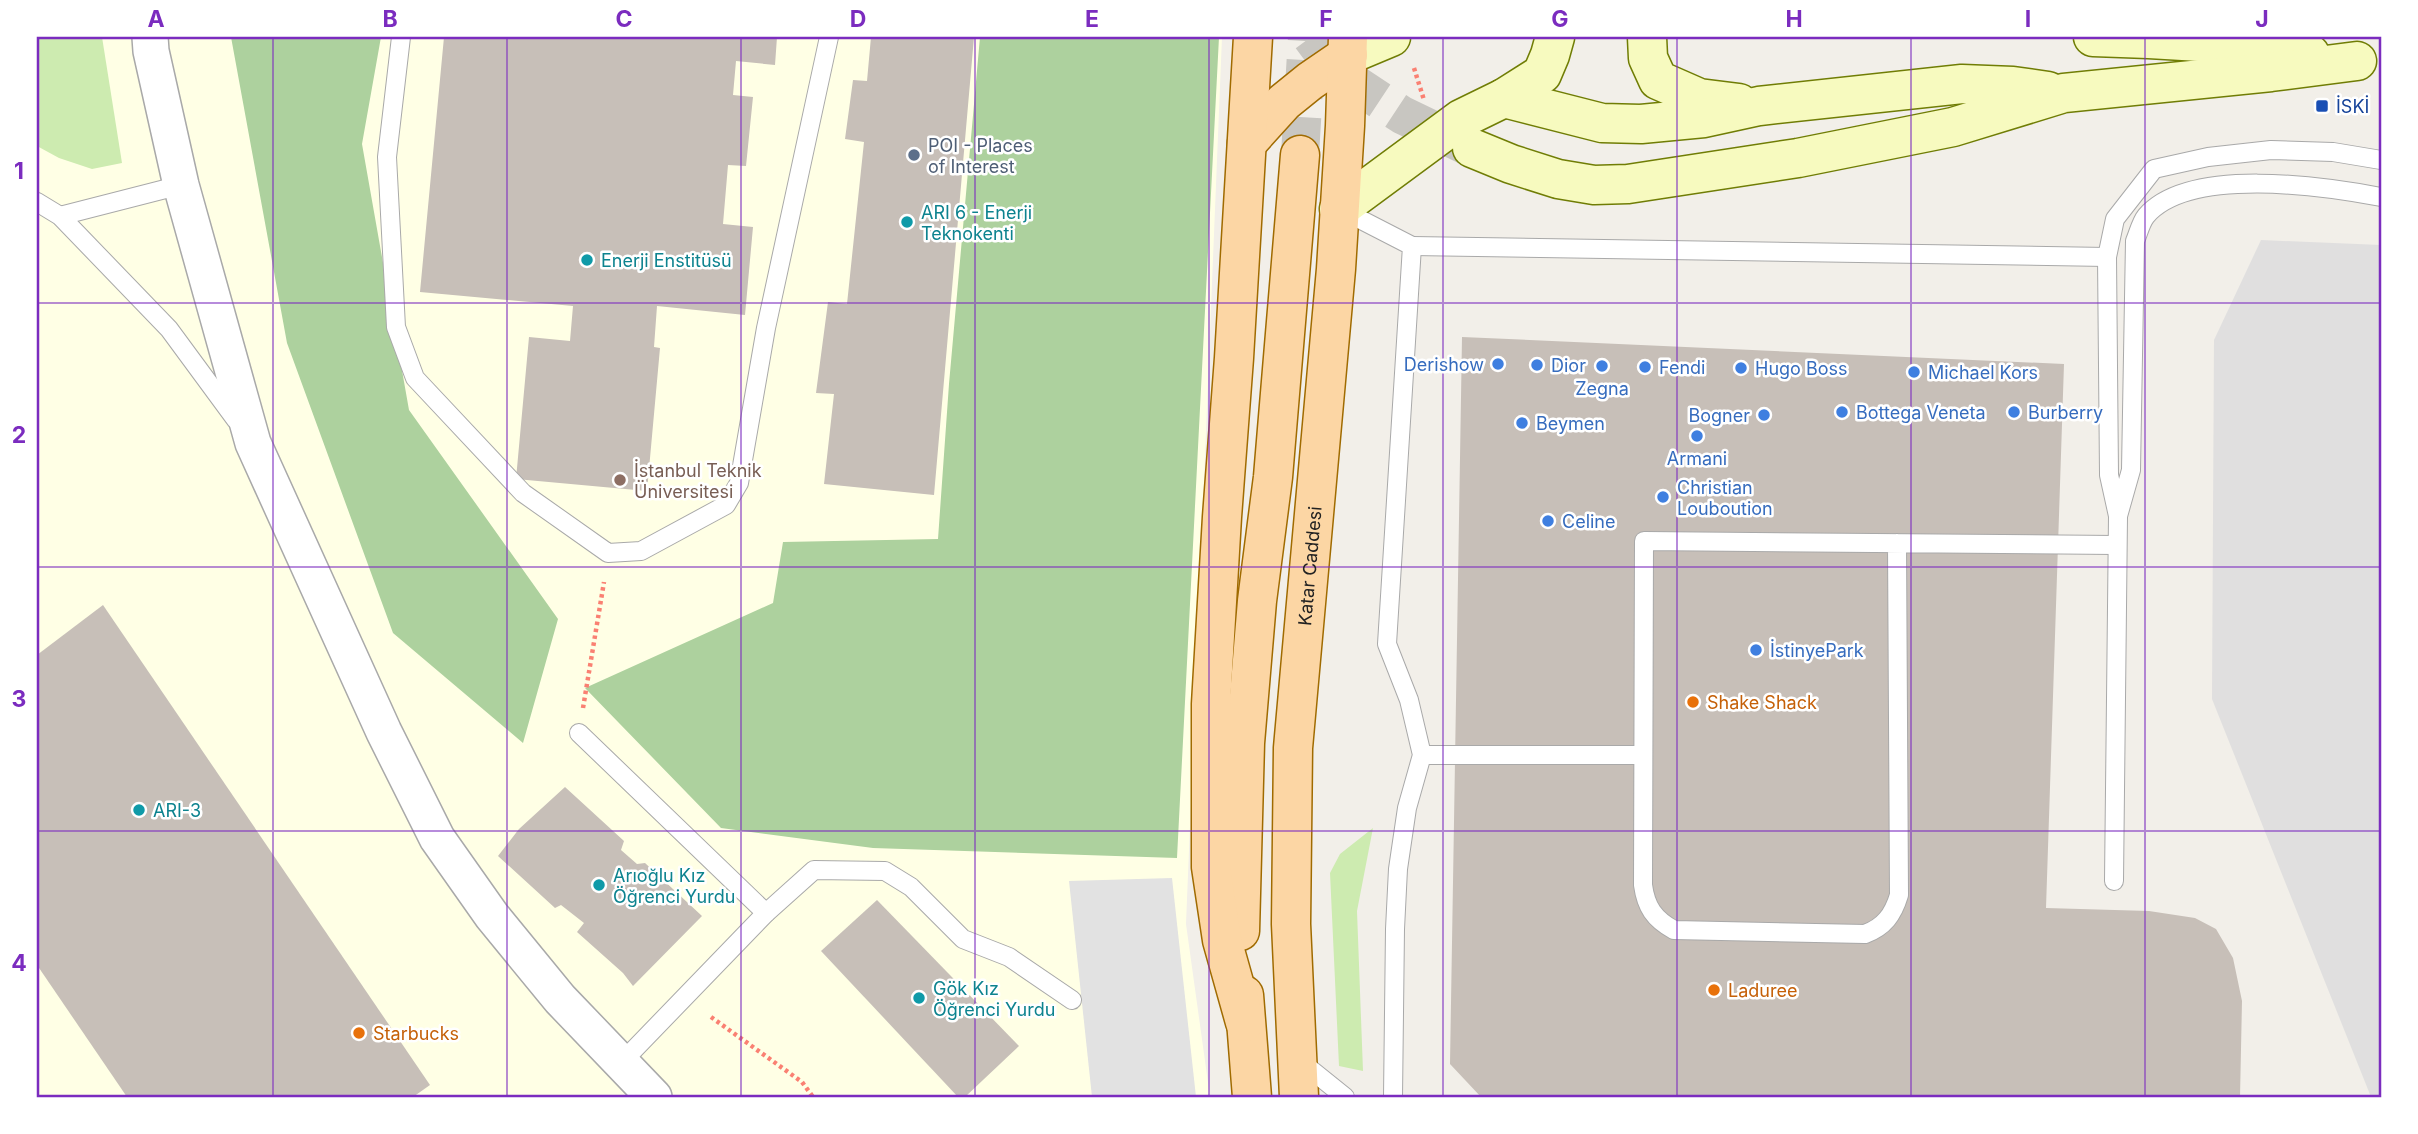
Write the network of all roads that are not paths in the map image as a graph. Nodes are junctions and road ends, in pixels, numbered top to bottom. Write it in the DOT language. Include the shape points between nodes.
graph roads {
  1 [pos="150,37"];
  2 [pos="401,37"];
  3 [pos="828,37"];
  4 [pos="1252,37"];
  5 [pos="1555,37"];
  6 [pos="1647,37"];
  7 [pos="2093,37"];
  8 [pos="1348,46"];
  9 [pos="1402,47"];
  10 [pos="2369,62"];
  11 [pos="2064,93"];
  12 [pos="1504,98"];
  13 [pos="1759,106"];
  14 [pos="1247,143"];
  15 [pos="1472,148"];
  16 [pos="1300,155"];
  17 [pos="2381,160"];
  18 [pos="181,185"];
  19 [pos="2381,197"];
  20 [pos="37,202"];
  21 [pos="1339,209"];
  22 [pos="60,216"];
  23 [pos="1412,246"];
  24 [pos="2107,257"];
  25 [pos="253,443"];
  26 [pos="2118,516"];
  27 [pos="1897,543"];
  28 [pos="2116,545"];
  29 [pos="579,733"];
  30 [pos="1422,755"];
  31 [pos="1643,755"];
  32 [pos="2115,881"];
  33 [pos="766,913"];
  34 [pos="1072,1000"];
  35 [pos="1245,1022"];
  36 [pos="1296,1057"];
  37 [pos="621,1063"];
  38 [pos="654,1097"];
  39 [pos="1252,1097"];
  40 [pos="1299,1097"];
  41 [pos="1345,1097"];
  42 [pos="1393,1097"];
  1 -- 18 [label="street"];
  2 -- 3 [label="lane" via="387,157 396,327 415,378 523,493 608,554 640,551 714,512 726,505 739,483 766,328"];
  4 -- 14 [label="main road"];
  5 -- 12 [label="street" via="1542,74"];
  6 -- 13 [label="street" via="1648,58 1658,80 1699,98"];
  7 -- 10 [label="street" via="2267,47"];
  8 -- 9 [label="street"];
  8 -- 14 [label="main road" via="1284,102"];
  8 -- 21 [label="main road, Katar Caddesi"];
  10 -- 11 [label="street"];
  11 -- 13 [label="street" via="1962,84"];
  11 -- 15 [label="street" via="1953,127 1798,158 1628,184 1558,179"];
  12 -- 13 [label="street" via="1602,123 1704,118"];
  12 -- 21 [label="street" via="1461,119"];
  14 -- 35 [label="main road" via="1211,704 1212,867 1222,940"];
  16 -- 35 [label="main road" via="1245,743 1240,916"];
  17 -- 24 [label="lane" via="2333,152 2271,150 2154,169 2115,219"];
  18 -- 22 [label="lane"];
  18 -- 25 [label="street"];
  19 -- 26 [label="lane" via="2281,184 2214,185 2168,200 2145,217 2136,241 2131,470"];
  20 -- 22 [label="lane"];
  21 -- 23 [label="lane"];
  21 -- 36 [label="main road, Katar Caddesi" via="1293,748 1291,924"];
  22 -- 25 [label="lane" via="170,328"];
  23 -- 24 [label="lane"];
  23 -- 30 [label="lane" via="1387,644 1409,700"];
  24 -- 26 [label="lane" via="2109,475"];
  25 -- 37 [label="street" via="437,838 492,916 560,999"];
  26 -- 28 [label="lane"];
  27 -- 28 [label="lane"];
  27 -- 31 [label="lane" via="1644,541"];
  27 -- 31 [label="lane" via="1899,895 1886,922 1865,934 1674,930 1662,923 1645,900 1643,885"];
  28 -- 32 [label="lane"];
  29 -- 33 [label="lane"];
  30 -- 31 [label="lane"];
  30 -- 42 [label="lane" via="1407,808 1398,869"];
  33 -- 34 [label="lane" via="814,870 885,871 911,887 963,939 1009,957"];
  33 -- 37 [label="lane"];
  35 -- 39 [label="main road"];
  36 -- 40 [label="main road, Katar Caddesi"];
  36 -- 41 [label="lane"];
  37 -- 38 [label="street"];
}
